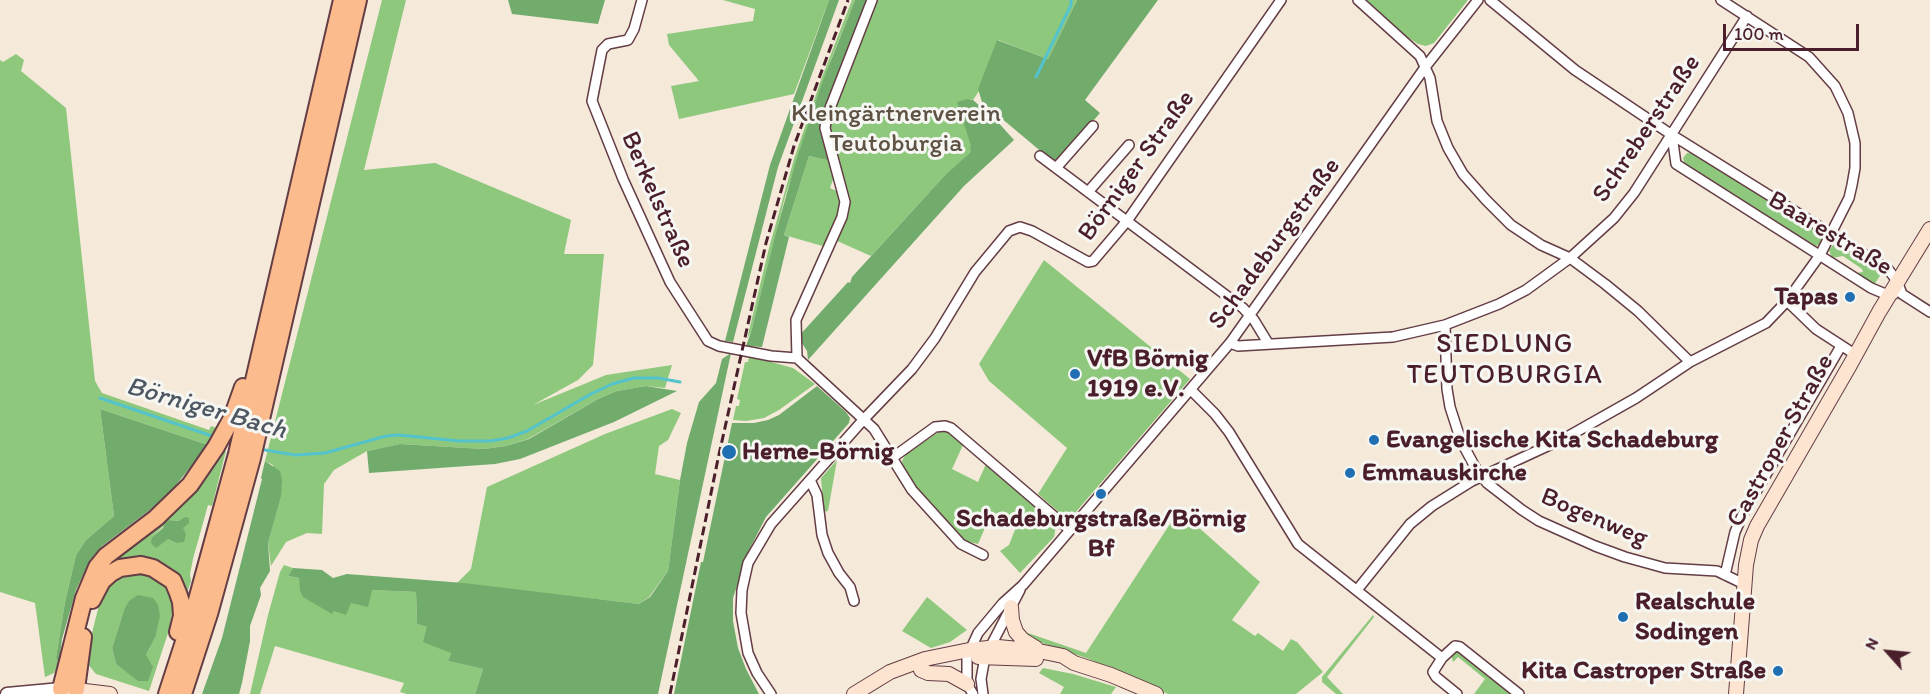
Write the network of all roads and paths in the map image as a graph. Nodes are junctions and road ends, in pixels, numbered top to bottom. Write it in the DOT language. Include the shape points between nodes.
graph roads {
  1 [pos="358,0"];
  2 [pos="642,0"];
  3 [pos="872,0"];
  4 [pos="1281,0"];
  5 [pos="1358,0"];
  6 [pos="1478,0"];
  7 [pos="1490,0"];
  8 [pos="1721,0"];
  9 [pos="340,4"];
  10 [pos="1747,16"];
  11 [pos="1426,66"];
  12 [pos="1093,126"];
  13 [pos="1672,135"];
  14 [pos="1129,145"];
  15 [pos="1040,156"];
  16 [pos="1056,168"];
  17 [pos="1088,192"];
  18 [pos="1127,221"];
  19 [pos="1930,229"];
  20 [pos="1832,234"];
  21 [pos="1820,255"];
  22 [pos="1570,258"];
  23 [pos="1896,290"];
  24 [pos="1787,301"];
  25 [pos="271,308"];
  26 [pos="1930,312"];
  27 [pos="1251,316"];
  28 [pos="1445,325"];
  29 [pos="1230,343"];
  30 [pos="1268,344"];
  31 [pos="1841,346"];
  32 [pos="1856,355"];
  33 [pos="797,358"];
  34 [pos="1690,362"];
  35 [pos="1191,390"];
  36 [pos="864,419"];
  37 [pos="249,437"];
  38 [pos="892,458"];
  39 [pos="1482,476"];
  40 [pos="810,480"];
  41 [pos="1070,530"];
  42 [pos="983,555"];
  43 [pos="1746,565"];
  44 [pos="1722,571"];
  45 [pos="1744,584"];
  46 [pos="1023,585"];
  47 [pos="1357,590"];
  48 [pos="854,602"];
  49 [pos="1011,607"];
  50 [pos="1039,651"];
  51 [pos="987,652"];
  52 [pos="968,653"];
  53 [pos="1442,658"];
  54 [pos="1074,663"];
  55 [pos="921,670"];
  56 [pos="68,689"];
  57 [pos="970,689"];
  58 [pos="173,692"];
  59 [pos="7,694"];
  60 [pos="110,694"];
  61 [pos="771,694"];
  62 [pos="854,694"];
  63 [pos="867,694"];
  64 [pos="983,694"];
  65 [pos="1156,694"];
  66 [pos="1457,694"];
  67 [pos="1519,694"];
  68 [pos="1736,694"];
  1 -- 37 [label="highway"];
  2 -- 33 [label="street, Berkelstraße" via="628,40 608,44 602,50 592,101 623,179 670,282 708,342"];
  3 -- 33 [label="street" via="827,116 825,128 845,202 796,320"];
  4 -- 18 [label="street, Börniger Straße"];
  5 -- 11 [label="street"];
  6 -- 11 [label="street, Schadeburgstraße"];
  7 -- 13 [label="street, Baarestraße" via="1575,70"];
  8 -- 10 [label="street"];
  9 -- 25 [label="highway"];
  10 -- 13 [label="street, Schreberstraße"];
  10 -- 20 [label="street" via="1817,64 1835,86 1848,113 1855,142 1855,168 1849,198"];
  11 -- 22 [label="street" via="1437,121 1463,174 1511,225"];
  11 -- 27 [label="street, Schadeburgstraße"];
  12 -- 16 [label="street"];
  13 -- 20 [label="street, Baarestraße"];
  13 -- 21 [label="street, Baarestraße" via="1676,164"];
  13 -- 22 [label="street, Schreberstraße" via="1614,218"];
  14 -- 17 [label="street"];
  15 -- 16 [label="street"];
  16 -- 17 [label="street"];
  17 -- 18 [label="street"];
  18 -- 27 [label="street"];
  18 -- 36 [label="street, Börniger Straße" via="1094,261 1088,262 1032,231 1020,227 1009,231 970,279 923,355"];
  19 -- 23 [label="main road, Castroper Straße"];
  20 -- 21 [label="street"];
  20 -- 23 [label="street, Baarestraße" via="1888,269"];
  21 -- 23 [label="street, Baarestraße" via="1871,288"];
  21 -- 24 [label="street"];
  22 -- 28 [label="street, Schreberstraße" via="1526,290"];
  22 -- 34 [label="street" via="1638,311"];
  23 -- 26 [label="street"];
  23 -- 32 [label="main road, Castroper Straße"];
  24 -- 31 [label="street, Castroper Straße"];
  24 -- 34 [label="street" via="1766,323"];
  25 -- 37 [label="highway"];
  25 -- 56 [label="highway" via="258,328 240,398 216,447 175,502 97,567 84,598"];
  27 -- 29 [label="street, Schadeburgstraße"];
  27 -- 30 [label="street"];
  28 -- 30 [label="street, Schreberstraße" via="1376,339"];
  28 -- 39 [label="street, Bogenweg" via="1450,407 1461,441"];
  29 -- 30 [label="street, Schreberstraße"];
  29 -- 35 [label="street, Schadeburgstraße"];
  31 -- 32 [label="street, Castroper Straße"];
  31 -- 44 [label="street, Castroper Straße" via="1743,514"];
  32 -- 43 [label="main road, Castroper Straße" via="1757,526"];
  33 -- 36 [label="street"];
  34 -- 39 [label="street" via="1567,437"];
  35 -- 41 [label="street, Schadeburgstraße"];
  35 -- 47 [label="street" via="1229,432 1298,544"];
  36 -- 38 [label="street"];
  36 -- 40 [label="street"];
  37 -- 58 [label="highway" via="197,599"];
  38 -- 41 [label="street" via="935,427 951,428"];
  38 -- 42 [label="street" via="912,490 962,544"];
  39 -- 44 [label="street, Bogenweg" via="1522,510 1595,546 1665,568"];
  39 -- 47 [label="street" via="1419,516"];
  40 -- 48 [label="street" via="817,495 828,553 850,587"];
  40 -- 61 [label="street" via="759,543 748,563 742,590 741,613 748,653"];
  41 -- 46 [label="street, Schadeburgstraße"];
  43 -- 44 [label="street, Bogenweg"];
  43 -- 45 [label="main road, Castroper Straße"];
  44 -- 45 [label="street, Bogenweg"];
  45 -- 68 [label="main road, Castroper Straße"];
  46 -- 49 [label="street, Schadeburgstraße"];
  46 -- 52 [label="street, Schadeburgstraße" via="985,624"];
  47 -- 53 [label="street"];
  49 -- 50 [label="main road" via="1016,632"];
  49 -- 51 [label="street, Schadeburgstraße"];
  50 -- 51 [label="main road"];
  50 -- 54 [label="main road" via="1063,656"];
  51 -- 52 [label="main road"];
  51 -- 54 [label="main road"];
  51 -- 64 [label="street" via="981,680"];
  52 -- 55 [label="main road"];
  52 -- 57 [label="street"];
  52 -- 62 [label="main road" via="906,665"];
  53 -- 66 [label="street" via="1433,672"];
  53 -- 67 [label="street" via="1450,649 1460,647"];
  54 -- 65 [label="main road"];
  55 -- 57 [label="main road" via="949,674"];
  55 -- 63 [label="main road" via="886,682"];
  56 -- 58 [label="highway" via="96,590 111,573 141,564 172,581 181,602 182,616 168,665"];
  56 -- 59 [label="street"];
  56 -- 60 [label="main road"];
}
